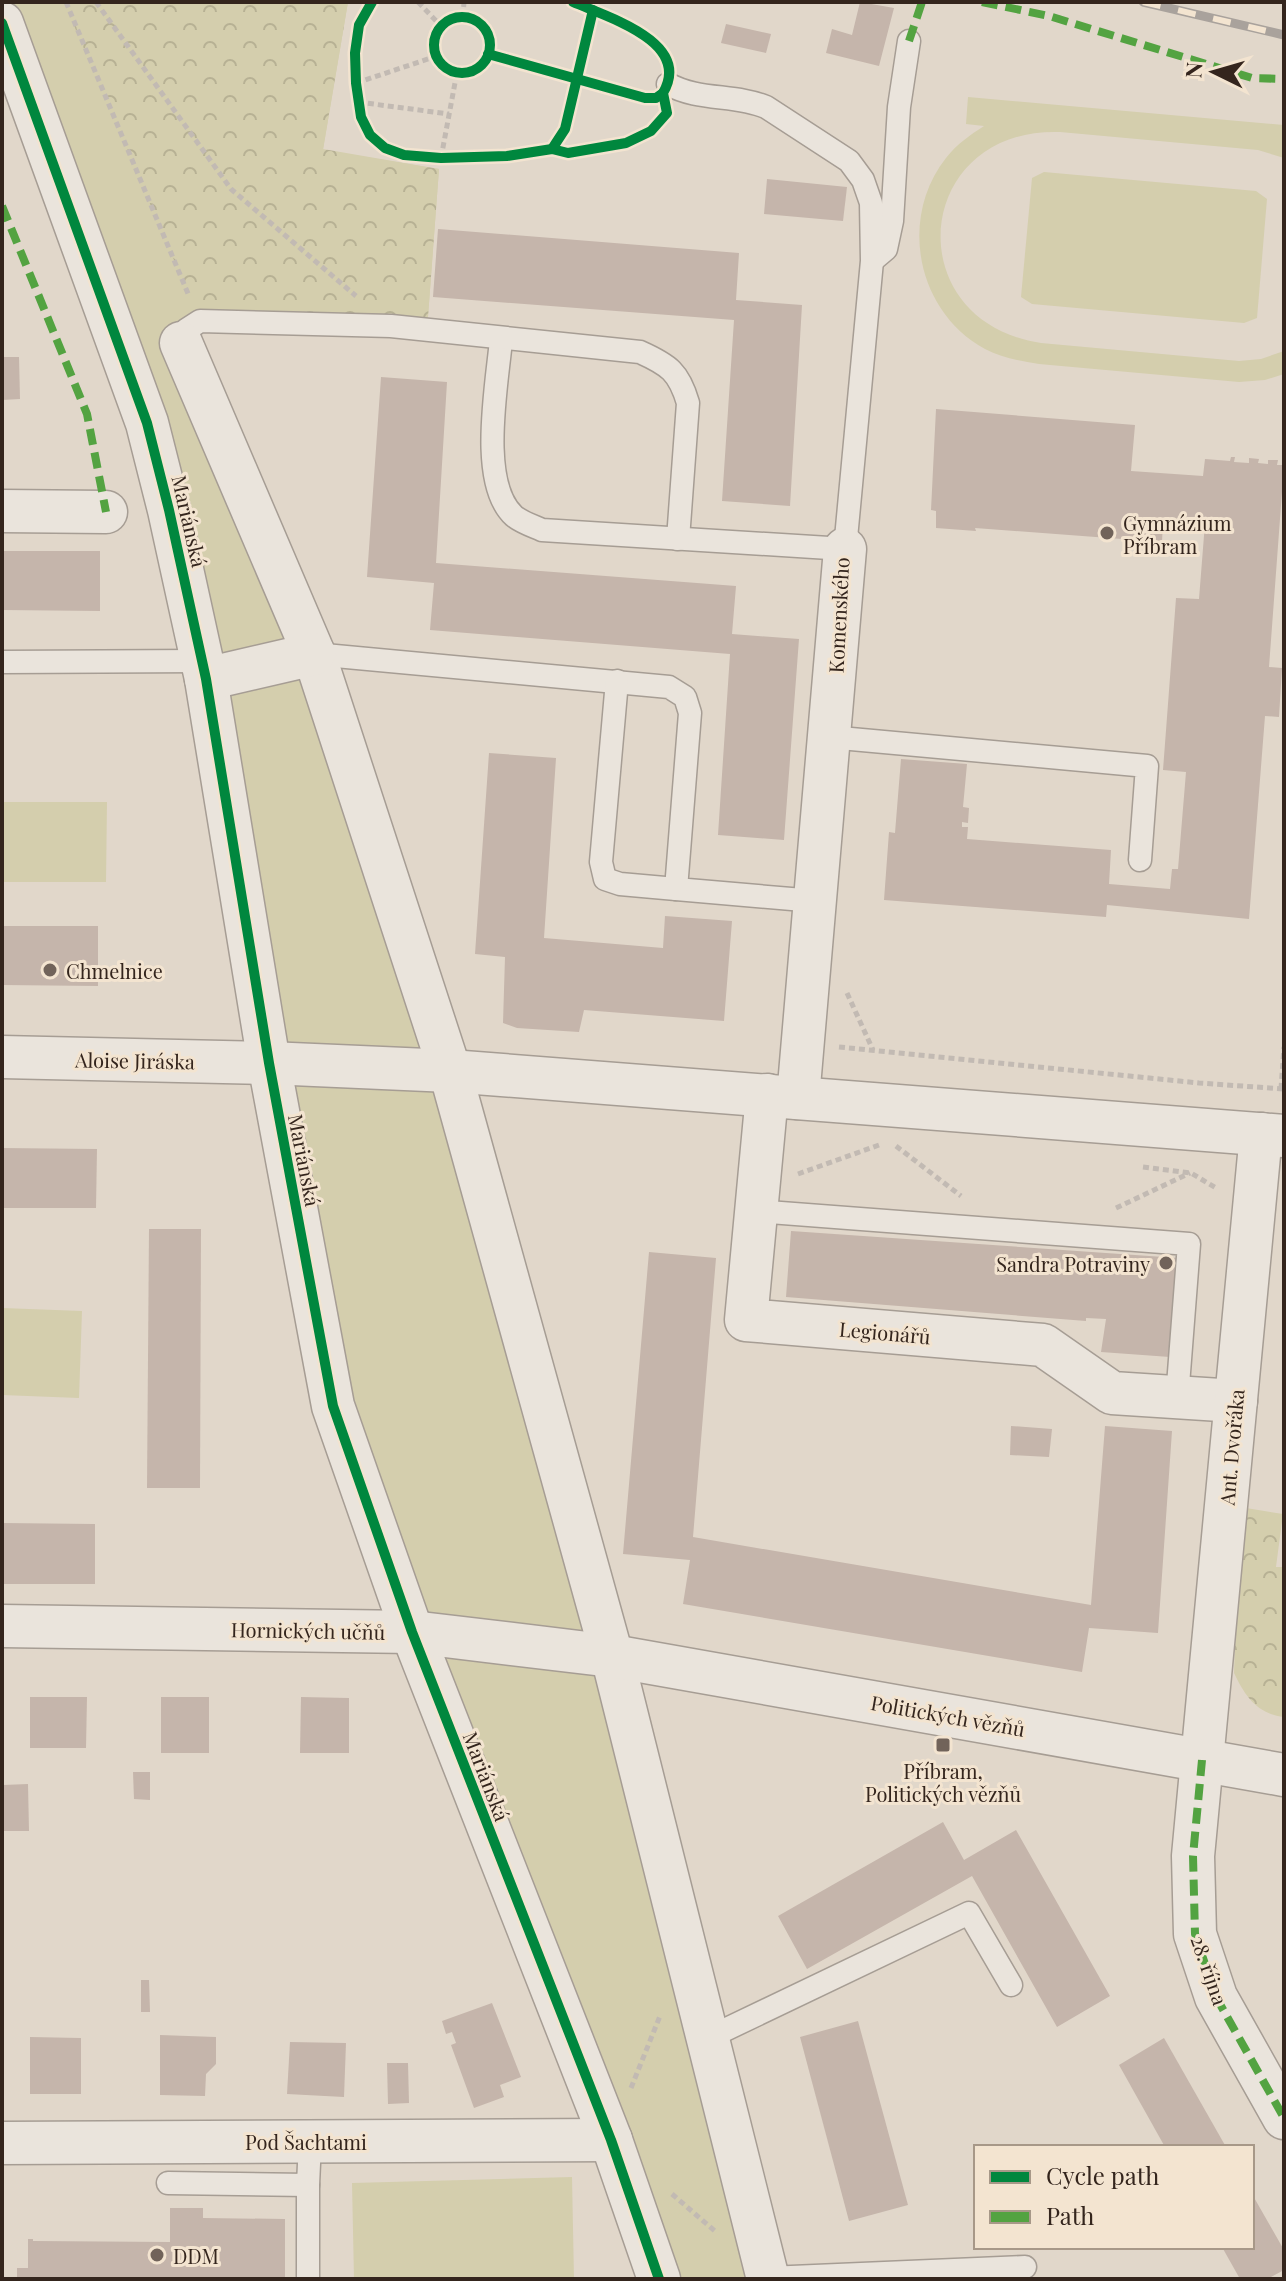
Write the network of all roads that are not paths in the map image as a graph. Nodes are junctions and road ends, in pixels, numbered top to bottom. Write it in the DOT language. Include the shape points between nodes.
graph roads {
  1 [pos="2,23"];
  2 [pos="909,41"];
  3 [pos="665,89"];
  4 [pos="872,261"];
  5 [pos="501,340"];
  6 [pos="181,343"];
  7 [pos="2,511"];
  8 [pos="106,512"];
  9 [pos="678,539"];
  10 [pos="845,549"];
  11 [pos="314,654"];
  12 [pos="2,662"];
  13 [pos="204,670"];
  14 [pos="617,681"];
  15 [pos="829,737"];
  16 [pos="1140,860"];
  17 [pos="676,889"];
  18 [pos="815,901"];
  19 [pos="2,1057"];
  20 [pos="269,1063"];
  21 [pos="450,1071"];
  22 [pos="782,1097"];
  23 [pos="1272,1135"];
  24 [pos="758,1192"];
  25 [pos="1177,1398"];
  26 [pos="1236,1401"];
  27 [pos="2,1626"];
  28 [pos="412,1632"];
  29 [pos="612,1656"];
  30 [pos="1202,1760"];
  31 [pos="1284,1775"];
  32 [pos="1011,1985"];
  33 [pos="708,2038"];
  34 [pos="1284,2118"];
  35 [pos="611,2140"];
  36 [pos="310,2142"];
  37 [pos="2,2143"];
  38 [pos="168,2183"];
  39 [pos="308,2185"];
  40 [pos="1025,2267"];
  41 [pos="768,2278"];
  42 [pos="308,2279"];
  43 [pos="659,2279"];
  1 -- 13 [label="street, Mariánská" via="147,423"];
  2 -- 4 [label="lane" via="892,221 886,249"];
  3 -- 4 [label="lane" via="751,101 849,161 871,203"];
  4 -- 10 [label="lane"];
  5 -- 6 [label="lane" via="391,326 200,321 186,330"];
  5 -- 9 [label="lane, Komenského" via="491,463 499,495 514,516 542,530"];
  5 -- 9 [label="lane" via="640,352 665,364 682,381 688,403"];
  6 -- 11 [label="street"];
  7 -- 8 [label="street"];
  9 -- 10 [label="lane, Komenského"];
  10 -- 15 [label="street, Komenského"];
  11 -- 13 [label="street"];
  11 -- 14 [label="lane"];
  11 -- 21 [label="street"];
  12 -- 13 [label="lane"];
  13 -- 20 [label="street, Mariánská"];
  14 -- 17 [label="lane" via="669,687 685,697 690,713"];
  14 -- 17 [label="lane" via="601,862 605,879"];
  15 -- 16 [label="lane" via="1147,766"];
  15 -- 18 [label="street, Komenského"];
  17 -- 18 [label="lane"];
  18 -- 22 [label="street, Komenského" via="802,1044"];
  19 -- 20 [label="street, Aloise Jiráska"];
  20 -- 21 [label="street"];
  20 -- 28 [label="street, Mariánská" via="333,1406"];
  21 -- 22 [label="street"];
  21 -- 29 [label="street"];
  22 -- 23 [label="street"];
  22 -- 24 [label="street, Legionářů"];
  23 -- 26 [label="street, Ant. Dvořáka"];
  24 -- 25 [label="street, Legionářů" via="746,1320 1043,1345 1112,1393"];
  24 -- 25 [label="lane" via="1004,1230 1189,1244"];
  25 -- 26 [label="street, Legionářů"];
  26 -- 30 [label="street, Ant. Dvořáka"];
  27 -- 28 [label="street, Hornických učňů"];
  28 -- 29 [label="street, Hornických učňů"];
  28 -- 35 [label="street, Mariánská"];
  29 -- 30 [label="street, Politických vězňů"];
  29 -- 33 [label="street"];
  30 -- 31 [label="street, Politických vězňů"];
  30 -- 34 [label="street, 28. října" via="1193,1856 1195,1934 1216,1997"];
  32 -- 33 [label="lane" via="969,1913"];
  33 -- 41 [label="street"];
  35 -- 36 [label="street, Pod Šachtami"];
  35 -- 43 [label="street, Mariánská"];
  36 -- 37 [label="street, Pod Šachtami"];
  36 -- 39 [label="lane"];
  38 -- 39 [label="lane"];
  39 -- 42 [label="lane"];
  40 -- 41 [label="lane"];
}
